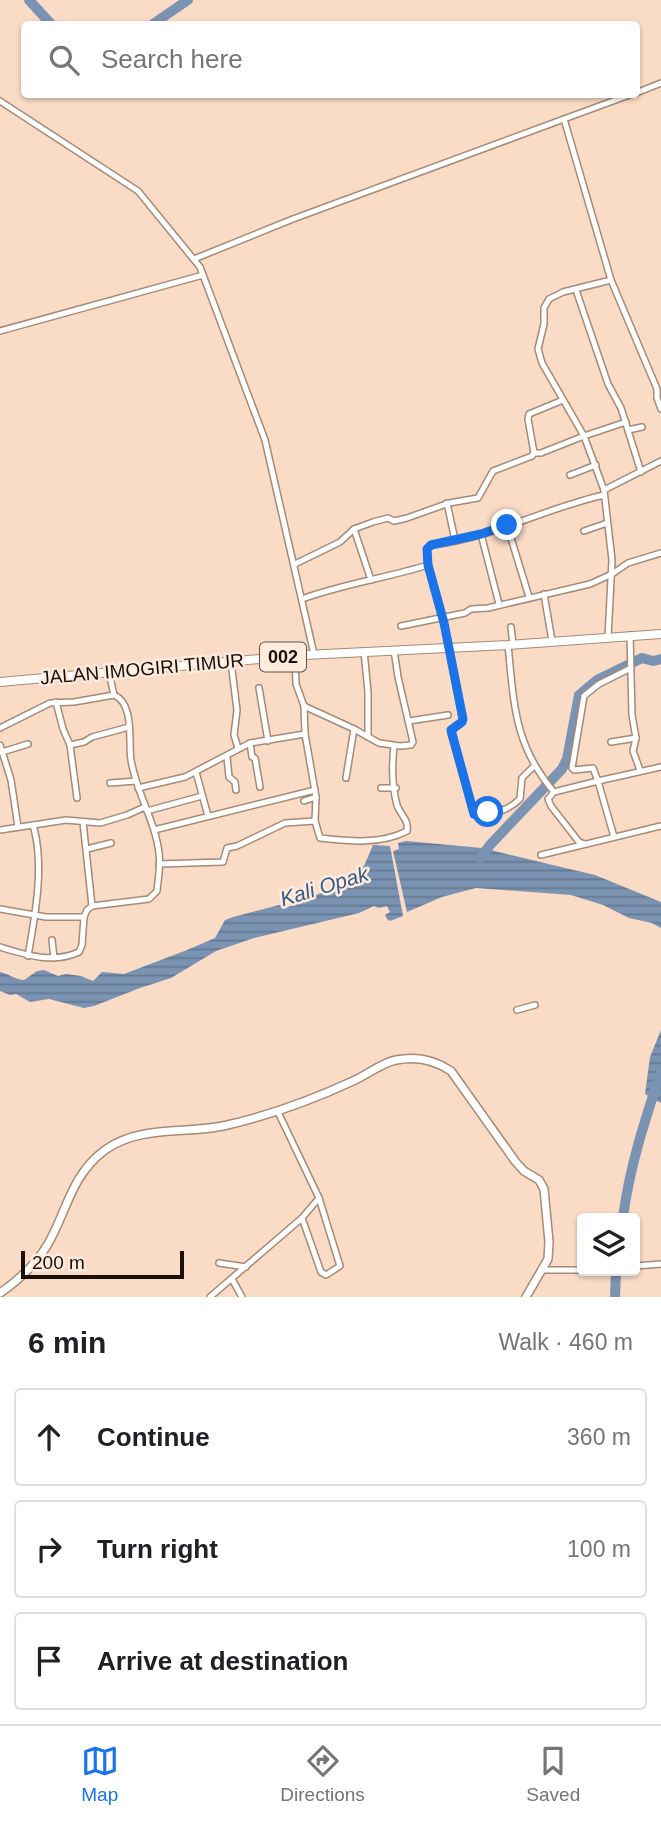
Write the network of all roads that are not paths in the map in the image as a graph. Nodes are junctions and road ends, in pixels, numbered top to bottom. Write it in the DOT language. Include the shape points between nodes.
graph roads {
  1 [pos="661,83"];
  2 [pos="640,92"];
  3 [pos="623,98"];
  4 [pos="0,101"];
  5 [pos="564,119"];
  6 [pos="194,259"];
  7 [pos="203,275"];
  8 [pos="611,280"];
  9 [pos="576,290"];
  10 [pos="0,331"];
  11 [pos="659,388"];
  12 [pos="564,400"];
  13 [pos="661,409"];
  14 [pos="626,422"];
  15 [pos="642,427"];
  16 [pos="628,430"];
  17 [pos="584,436"];
  18 [pos="534,453"];
  19 [pos="661,461"];
  20 [pos="596,465"];
  21 [pos="641,472"];
  22 [pos="570,475"];
  23 [pos="604,492"];
  24 [pos="447,503"];
  25 [pos="607,523"];
  26 [pos="507,525"];
  27 [pos="354,529"];
  28 [pos="584,531"];
  29 [pos="481,534"];
  30 [pos="455,540"];
  31 [pos="661,553"];
  32 [pos="295,564"];
  33 [pos="428,565"];
  34 [pos="612,574"];
  35 [pos="371,580"];
  36 [pos="544,594"];
  37 [pos="529,597"];
  38 [pos="302,599"];
  39 [pos="499,604"];
  40 [pos="442,618"];
  41 [pos="401,626"];
  42 [pos="511,627"];
  43 [pos="630,635"];
  44 [pos="661,635"];
  45 [pos="607,637"];
  46 [pos="552,641"];
  47 [pos="510,645"];
  48 [pos="448,647"];
  49 [pos="394,650"];
  50 [pos="363,651"];
  51 [pos="314,654"];
  52 [pos="295,656"];
  53 [pos="232,662"];
  54 [pos="631,666"];
  55 [pos="109,673"];
  56 [pos="0,682"];
  57 [pos="259,688"];
  58 [pos="114,695"];
  59 [pos="56,702"];
  60 [pos="304,706"];
  61 [pos="448,715"];
  62 [pos="409,721"];
  63 [pos="129,727"];
  64 [pos="0,728"];
  65 [pos="354,729"];
  66 [pos="305,734"];
  67 [pos="368,737"];
  68 [pos="636,738"];
  69 [pos="268,741"];
  70 [pos="611,742"];
  71 [pos="250,743"];
  72 [pos="28,744"];
  73 [pos="70,746"];
  74 [pos="394,746"];
  75 [pos="1,748"];
  76 [pos="238,748"];
  77 [pos="226,757"];
  78 [pos="535,765"];
  79 [pos="661,767"];
  80 [pos="640,770"];
  81 [pos="197,772"];
  82 [pos="346,778"];
  83 [pos="598,780"];
  84 [pos="136,781"];
  85 [pos="110,783"];
  86 [pos="138,788"];
  87 [pos="260,788"];
  88 [pos="381,788"];
  89 [pos="396,788"];
  90 [pos="236,790"];
  91 [pos="553,791"];
  92 [pos="315,793"];
  93 [pos="202,796"];
  94 [pos="78,798"];
  95 [pos="304,801"];
  96 [pos="146,809"];
  97 [pos="208,816"];
  98 [pos="314,821"];
  99 [pos="83,822"];
  100 [pos="33,825"];
  101 [pos="661,826"];
  102 [pos="18,827"];
  103 [pos="0,830"];
  104 [pos="154,830"];
  105 [pos="614,837"];
  106 [pos="111,843"];
  107 [pos="584,844"];
  108 [pos="87,849"];
  109 [pos="541,855"];
  110 [pos="159,864"];
  111 [pos="92,906"];
  112 [pos="0,909"];
  113 [pos="34,915"];
  114 [pos="84,917"];
  115 [pos="52,940"];
  116 [pos="0,947"];
  117 [pos="28,956"];
  118 [pos="54,958"];
  119 [pos="535,1005"];
  120 [pos="516,1010"];
  121 [pos="278,1112"];
  122 [pos="320,1198"];
  123 [pos="302,1218"];
  124 [pos="219,1263"];
  125 [pos="661,1264"];
  126 [pos="640,1266"];
  127 [pos="246,1267"];
  128 [pos="544,1270"];
  129 [pos="577,1270"];
  130 [pos="232,1279"];
  131 [pos="0,1293"];
  132 [pos="214,1296"];
  133 [pos="242,1297"];
  134 [pos="526,1297"];
  1 -- 2 [label="street"];
  3 -- 5 [label="street"];
  4 -- 6 [label="street" via="138,191"];
  5 -- 6 [label="street"];
  5 -- 8 [label="street"];
  6 -- 7 [label="street"];
  7 -- 10 [label="street"];
  7 -- 32 [label="street" via="265,440"];
  8 -- 9 [label="street"];
  8 -- 11 [label="street"];
  9 -- 12 [label="street" via="553,296 545,304 538,349"];
  9 -- 14 [label="street"];
  11 -- 13 [label="street"];
  12 -- 17 [label="street"];
  12 -- 18 [label="street" via="528,416"];
  14 -- 16 [label="street"];
  14 -- 17 [label="street"];
  15 -- 16 [label="street"];
  16 -- 21 [label="street"];
  17 -- 18 [label="street"];
  17 -- 20 [label="street"];
  18 -- 24 [label="street" via="494,471 478,498"];
  19 -- 21 [label="street"];
  20 -- 22 [label="street"];
  20 -- 23 [label="street"];
  21 -- 23 [label="street"];
  23 -- 25 [label="street"];
  23 -- 26 [label="street"];
  24 -- 27 [label="street" via="407,518"];
  24 -- 30 [label="street"];
  25 -- 28 [label="street"];
  25 -- 34 [label="street"];
  26 -- 29 [label="street"];
  26 -- 37 [label="street"];
  27 -- 32 [label="street" via="340,542"];
  27 -- 35 [label="street"];
  29 -- 30 [label="street"];
  29 -- 39 [label="street"];
  30 -- 33 [label="street" via="428,547"];
  31 -- 34 [label="street" via="628,563"];
  32 -- 38 [label="street"];
  33 -- 35 [label="street"];
  33 -- 40 [label="street"];
  34 -- 36 [label="street"];
  34 -- 45 [label="street"];
  35 -- 38 [label="street"];
  36 -- 37 [label="street"];
  36 -- 46 [label="street"];
  37 -- 39 [label="street"];
  38 -- 51 [label="street"];
  39 -- 40 [label="street"];
  40 -- 41 [label="street"];
  40 -- 48 [label="street"];
  42 -- 47 [label="street"];
  43 -- 44 [label="main road, JALAN IMOGIRI TIMUR / 002"];
  43 -- 45 [label="main road, JALAN IMOGIRI TIMUR / 002"];
  43 -- 54 [label="street"];
  45 -- 46 [label="main road, JALAN IMOGIRI TIMUR / 002"];
  46 -- 47 [label="main road, JALAN IMOGIRI TIMUR / 002"];
  47 -- 48 [label="main road, JALAN IMOGIRI TIMUR / 002"];
  47 -- 78 [label="street" via="515,717"];
  48 -- 49 [label="main road, JALAN IMOGIRI TIMUR / 002"];
  48 -- 78 [label="street" via="463,719 451,733 474,814 511,808 520,799 522,778"];
  49 -- 50 [label="main road, JALAN IMOGIRI TIMUR / 002"];
  49 -- 62 [label="street"];
  50 -- 51 [label="main road, JALAN IMOGIRI TIMUR / 002"];
  50 -- 67 [label="street"];
  51 -- 52 [label="main road, JALAN IMOGIRI TIMUR / 002"];
  52 -- 53 [label="main road, JALAN IMOGIRI TIMUR / 002"];
  52 -- 60 [label="street" via="296,684"];
  53 -- 55 [label="main road, JALAN IMOGIRI TIMUR / 002"];
  53 -- 76 [label="street"];
  54 -- 68 [label="street"];
  54 -- 83 [label="street" via="584,696 572,768 593,768"];
  55 -- 56 [label="main road, JALAN IMOGIRI TIMUR / 002"];
  55 -- 58 [label="street"];
  57 -- 69 [label="street"];
  58 -- 59 [label="street"];
  58 -- 63 [label="street" via="124,703"];
  59 -- 64 [label="street"];
  59 -- 73 [label="street"];
  60 -- 65 [label="street"];
  60 -- 66 [label="street"];
  61 -- 62 [label="street"];
  62 -- 74 [label="street" via="413,744"];
  63 -- 73 [label="street"];
  63 -- 84 [label="street"];
  65 -- 67 [label="street"];
  65 -- 82 [label="street"];
  66 -- 69 [label="street"];
  66 -- 92 [label="street"];
  67 -- 74 [label="street"];
  68 -- 70 [label="street"];
  68 -- 80 [label="street" via="633,751"];
  69 -- 71 [label="street"];
  71 -- 76 [label="street"];
  71 -- 87 [label="street"];
  72 -- 75 [label="street"];
  73 -- 94 [label="street"];
  74 -- 89 [label="street"];
  75 -- 102 [label="street"];
  76 -- 77 [label="street"];
  77 -- 81 [label="street"];
  77 -- 90 [label="street"];
  78 -- 91 [label="street"];
  79 -- 80 [label="street"];
  80 -- 83 [label="street"];
  81 -- 86 [label="street"];
  81 -- 93 [label="street"];
  83 -- 91 [label="street"];
  83 -- 105 [label="street"];
  84 -- 85 [label="street"];
  84 -- 86 [label="street"];
  86 -- 96 [label="street"];
  88 -- 89 [label="street"];
  89 -- 98 [label="street" via="408,827 396,836 353,842 324,838 318,836"];
  91 -- 107 [label="street" via="548,799 551,806"];
  92 -- 95 [label="street"];
  92 -- 97 [label="street"];
  92 -- 98 [label="street"];
  93 -- 96 [label="street"];
  93 -- 97 [label="street"];
  96 -- 99 [label="street" via="111,821"];
  96 -- 104 [label="street"];
  97 -- 104 [label="street"];
  98 -- 110 [label="street" via="285,823 227,848 222,862"];
  99 -- 100 [label="street"];
  99 -- 108 [label="street"];
  100 -- 102 [label="street"];
  100 -- 113 [label="street" via="38,846"];
  101 -- 105 [label="street"];
  102 -- 103 [label="street"];
  104 -- 110 [label="street"];
  105 -- 107 [label="street"];
  106 -- 108 [label="street"];
  107 -- 109 [label="street"];
  108 -- 111 [label="street"];
  110 -- 111 [label="street" via="157,891 149,899"];
  111 -- 114 [label="street"];
  112 -- 113 [label="street"];
  113 -- 114 [label="street"];
  113 -- 117 [label="street"];
  114 -- 118 [label="street" via="79,952"];
  115 -- 118 [label="street"];
  116 -- 117 [label="street"];
  117 -- 118 [label="street"];
  119 -- 120 [label="street"];
  121 -- 122 [label="street"];
  121 -- 128 [label="street" via="394,1060 419,1058 445,1067 524,1171 541,1183 549,1242"];
  121 -- 131 [label="street" via="221,1126 151,1133 104,1151 71,1191 42,1254"];
  122 -- 123 [label="street"];
  122 -- 123 [label="street" via="340,1266 326,1275"];
  123 -- 127 [label="street"];
  124 -- 127 [label="street"];
  125 -- 126 [label="street"];
  127 -- 130 [label="street"];
  128 -- 129 [label="street"];
  128 -- 134 [label="street"];
  130 -- 132 [label="street"];
  130 -- 133 [label="street"];
}
